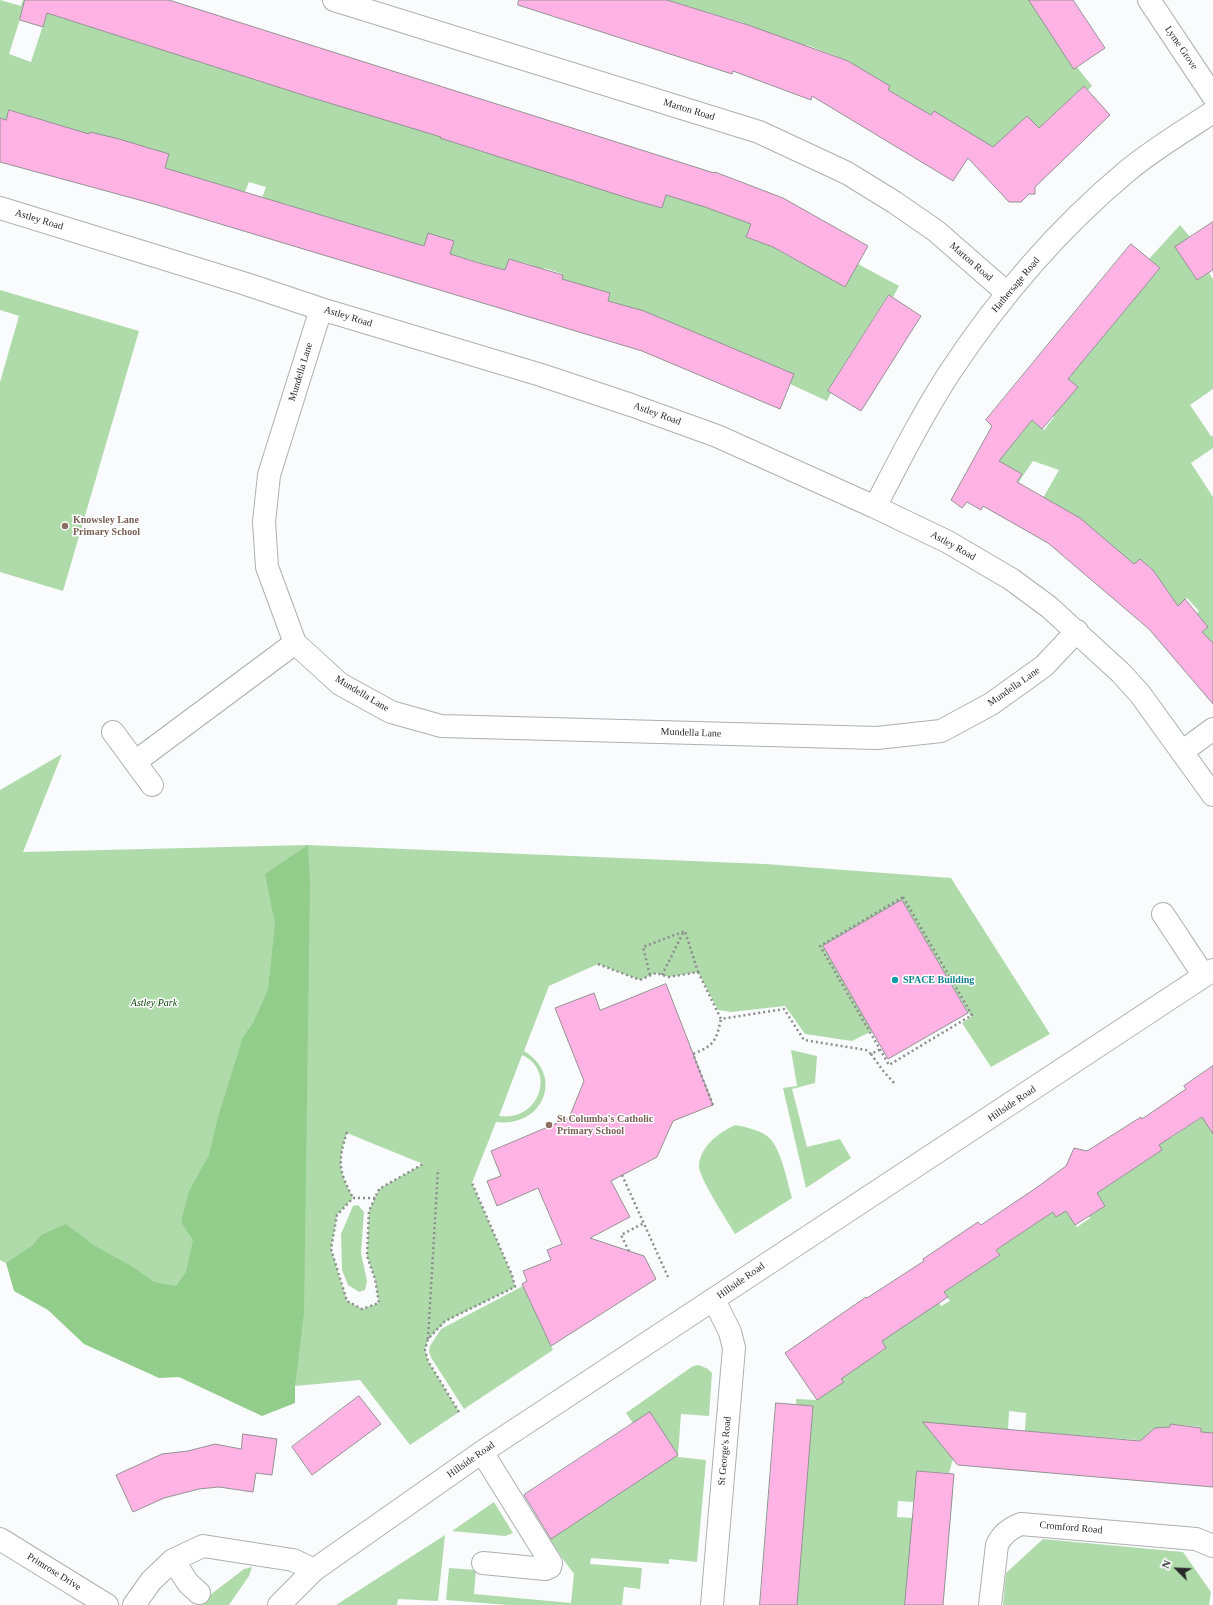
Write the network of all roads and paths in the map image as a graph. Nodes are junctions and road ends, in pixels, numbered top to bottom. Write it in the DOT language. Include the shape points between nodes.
graph roads {
  1 [pos="334,0"];
  2 [pos="1149,0"];
  3 [pos="1213,96"];
  4 [pos="1213,112"];
  5 [pos="0,208"];
  6 [pos="1007,293"];
  7 [pos="321,309"];
  8 [pos="875,507"];
  9 [pos="1077,631"];
  10 [pos="295,644"];
  11 [pos="1213,729"];
  12 [pos="113,732"];
  13 [pos="1183,751"];
  14 [pos="135,762"];
  15 [pos="152,785"];
  16 [pos="1213,795"];
  17 [pos="1163,914"];
  18 [pos="685,931"];
  19 [pos="598,964"];
  20 [pos="698,972"];
  21 [pos="1209,973"];
  22 [pos="650,975"];
  23 [pos="662,975"];
  24 [pos="721,1019"];
  25 [pos="880,1049"];
  26 [pos="871,1054"];
  27 [pos="896,1085"];
  28 [pos="713,1104"];
  29 [pos="347,1132"];
  30 [pos="424,1164"];
  31 [pos="438,1169"];
  32 [pos="622,1175"];
  33 [pos="472,1183"];
  34 [pos="353,1198"];
  35 [pos="375,1198"];
  36 [pos="644,1223"];
  37 [pos="629,1251"];
  38 [pos="668,1277"];
  39 [pos="714,1300"];
  40 [pos="428,1340"];
  41 [pos="459,1412"];
  42 [pos="482,1452"];
  43 [pos="0,1539"];
  44 [pos="1213,1546"];
  45 [pos="173,1560"];
  46 [pos="483,1563"];
  47 [pos="314,1570"];
  48 [pos="199,1593"];
  49 [pos="99,1603"];
  50 [pos="134,1605"];
  51 [pos="279,1605"];
  52 [pos="712,1605"];
  53 [pos="990,1605"];
  1 -- 6 [label="street, Marton Road" via="759,132 847,173 894,202 936,231"];
  2 -- 3 [label="street, Lyme Grove"];
  4 -- 6 [label="street, Hathersage Road" via="1127,171 1075,218"];
  5 -- 7 [label="street, Astley Road"];
  6 -- 8 [label="street, Hathersage Road" via="930,403"];
  7 -- 8 [label="street, Astley Road" via="541,375 631,405 717,436"];
  7 -- 10 [label="street, Mundella Lane" via="269,475 264,522 267,567"];
  8 -- 9 [label="street, Astley Road" via="948,542 1011,579"];
  9 -- 10 [label="street, Mundella Lane" via="1044,666 991,704 941,731 877,738 441,726 391,712 340,684"];
  9 -- 13 [label="street, Astley Road" via="1140,694"];
  10 -- 14 [label="street"];
  11 -- 13 [label="street"];
  12 -- 14 [label="street"];
  13 -- 16 [label="street, Astley Road"];
  14 -- 15 [label="street"];
  17 -- 21 [label="street"];
  18 -- 20 [label="path"];
  18 -- 22 [label="path" via="642,947"];
  18 -- 23 [label="path"];
  19 -- 22 [label="path" via="640,980"];
  20 -- 23 [label="path" via="669,977"];
  20 -- 24 [label="path"];
  21 -- 39 [label="street, Hillside Road"];
  22 -- 23 [label="path"];
  24 -- 26 [label="path" via="784,1009 804,1040 866,1050"];
  24 -- 28 [label="path" via="717,1038 710,1047 693,1054"];
  25 -- 25 [label="path" via="820,946 903,897 972,1015 889,1065"];
  25 -- 26 [label="path"];
  26 -- 27 [label="path"];
  29 -- 34 [label="path" via="341,1152 341,1172"];
  30 -- 35 [label="path" via="379,1189"];
  31 -- 40 [label="path"];
  32 -- 36 [label="path"];
  33 -- 40 [label="path" via="515,1287 446,1321"];
  34 -- 35 [label="path"];
  34 -- 35 [label="path" via="337,1215 331,1249 347,1301 362,1309 378,1303 375,1279 367,1256 369,1211"];
  36 -- 37 [label="path" via="621,1235"];
  36 -- 38 [label="path"];
  39 -- 42 [label="street, Hillside Road"];
  39 -- 52 [label="street, St George's Road" via="730,1332 734,1348"];
  40 -- 41 [label="path" via="425,1350 428,1361"];
  42 -- 46 [label="street" via="550,1563 550,1567 545,1569"];
  42 -- 47 [label="street, Hillside Road"];
  43 -- 49 [label="street, Primrose Drive"];
  44 -- 53 [label="street, Cromford Road" via="1196,1539 1021,1524 1006,1532 997,1545"];
  45 -- 47 [label="street" via="203,1546 293,1560"];
  45 -- 48 [label="street" via="188,1583"];
  45 -- 50 [label="street" via="152,1581"];
  47 -- 51 [label="street, Hillside Road"];
}
